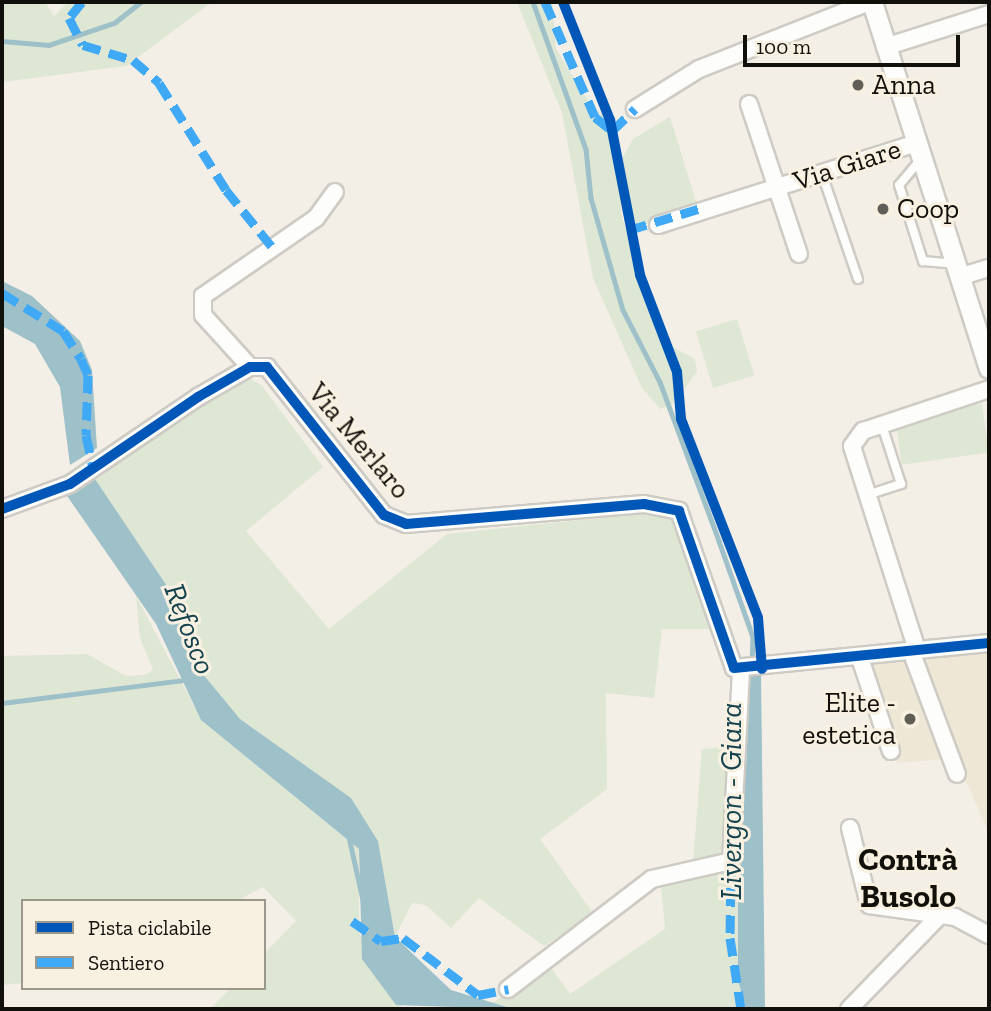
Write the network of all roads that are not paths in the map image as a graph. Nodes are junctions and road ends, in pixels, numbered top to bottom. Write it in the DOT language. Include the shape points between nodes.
graph roads {
  1 [pos="870,2"];
  2 [pos="989,14"];
  3 [pos="885,47"];
  4 [pos="749,104"];
  5 [pos="635,109"];
  6 [pos="918,151"];
  7 [pos="822,174"];
  8 [pos="777,188"];
  9 [pos="335,192"];
  10 [pos="659,225"];
  11 [pos="799,254"];
  12 [pos="989,268"];
  13 [pos="957,271"];
  14 [pos="858,279"];
  15 [pos="250,367"];
  16 [pos="989,368"];
  17 [pos="989,389"];
  18 [pos="881,425"];
  19 [pos="867,495"];
  20 [pos="2,509"];
  21 [pos="989,643"];
  22 [pos="914,650"];
  23 [pos="860,658"];
  24 [pos="741,669"];
  25 [pos="891,751"];
  26 [pos="957,774"];
  27 [pos="850,828"];
  28 [pos="938,917"];
  29 [pos="989,935"];
  30 [pos="508,989"];
  31 [pos="849,1009"];
  1 -- 3 [label="street"];
  1 -- 5 [label="street" via="699,69"];
  2 -- 3 [label="street"];
  3 -- 6 [label="street"];
  4 -- 8 [label="street, Via Giare"];
  6 -- 7 [label="street, Via Giare"];
  6 -- 13 [label="street"];
  6 -- 13 [label="lane" via="899,185 923,261"];
  7 -- 8 [label="street, Via Giare"];
  7 -- 14 [label="lane"];
  8 -- 10 [label="street, Via Giare"];
  8 -- 11 [label="street, Via Giare"];
  9 -- 15 [label="street, Via Merlaro" via="316,218 203,296 203,315"];
  12 -- 13 [label="street"];
  13 -- 16 [label="street"];
  15 -- 20 [label="street" via="70,484"];
  15 -- 24 [label="street, Via Merlaro" via="267,367 375,505 406,524 644,504 679,511 712,592 727,661"];
  17 -- 18 [label="street"];
  18 -- 19 [label="street" via="863,431 852,446"];
  18 -- 19 [label="lane" via="901,484"];
  19 -- 22 [label="street"];
  21 -- 22 [label="street"];
  22 -- 23 [label="street"];
  22 -- 26 [label="street"];
  23 -- 24 [label="street"];
  23 -- 25 [label="street"];
  24 -- 30 [label="street" via="731,861 652,879"];
  27 -- 28 [label="street" via="869,905"];
  28 -- 29 [label="street" via="955,917"];
  28 -- 31 [label="street"];
}
